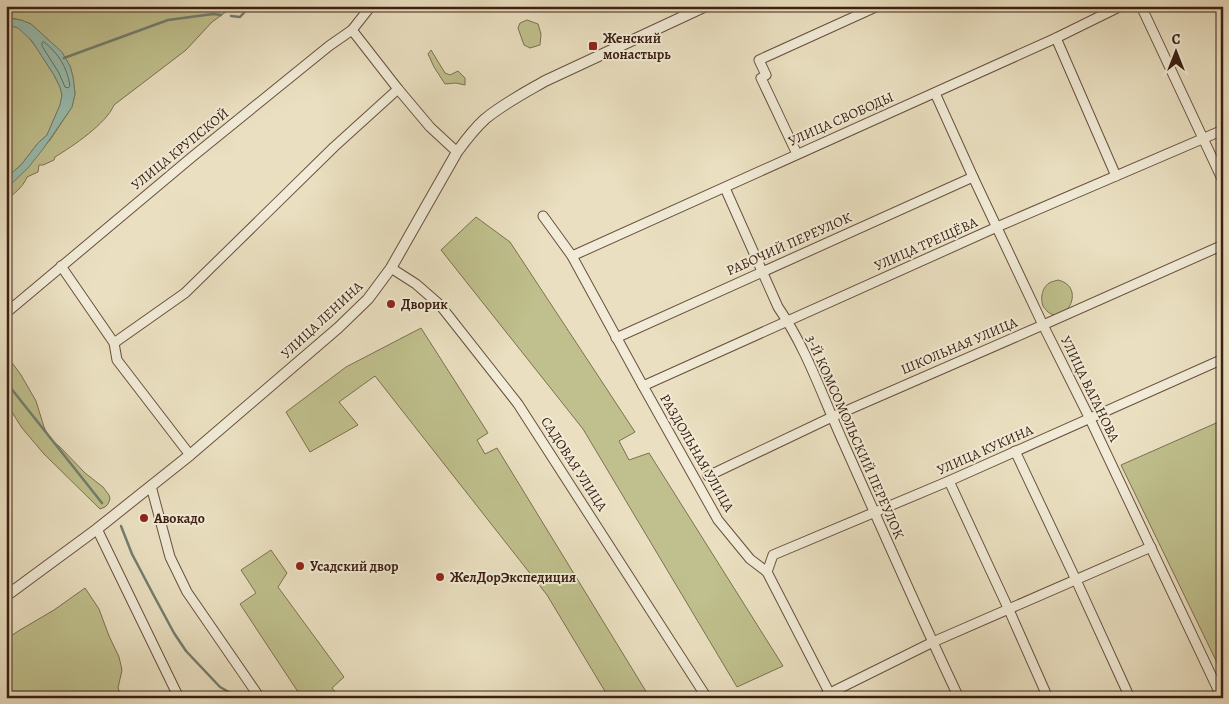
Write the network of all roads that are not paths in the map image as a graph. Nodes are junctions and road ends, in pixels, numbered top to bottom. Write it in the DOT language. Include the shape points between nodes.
graph roads {
  1 [pos="371,6"];
  2 [pos="706,6"];
  3 [pos="878,6"];
  4 [pos="1121,6"];
  5 [pos="1141,6"];
  6 [pos="352,30"];
  7 [pos="1056,38"];
  8 [pos="398,89"];
  9 [pos="936,93"];
  10 [pos="1223,130"];
  11 [pos="1204,139"];
  12 [pos="457,152"];
  13 [pos="797,154"];
  14 [pos="1116,176"];
  15 [pos="973,177"];
  16 [pos="1223,181"];
  17 [pos="725,188"];
  18 [pos="543,216"];
  19 [pos="997,227"];
  20 [pos="1223,245"];
  21 [pos="572,256"];
  22 [pos="61,266"];
  23 [pos="391,268"];
  24 [pos="762,271"];
  25 [pos="6,313"];
  26 [pos="788,322"];
  27 [pos="1043,325"];
  28 [pos="616,338"];
  29 [pos="114,343"];
  30 [pos="1223,359"];
  31 [pos="643,386"];
  32 [pos="832,416"];
  33 [pos="1090,419"];
  34 [pos="1015,451"];
  35 [pos="190,456"];
  36 [pos="708,476"];
  37 [pos="949,481"];
  38 [pos="151,486"];
  39 [pos="875,513"];
  40 [pos="97,529"];
  41 [pos="1151,547"];
  42 [pos="767,572"];
  43 [pos="1076,580"];
  44 [pos="6,596"];
  45 [pos="1009,610"];
  46 [pos="933,642"];
  47 [pos="831,696"];
  48 [pos="180,698"];
  49 [pos="260,698"];
  50 [pos="707,698"];
  51 [pos="820,698"];
  52 [pos="959,698"];
  53 [pos="1048,698"];
  54 [pos="1130,698"];
  55 [pos="1222,698"];
  1 -- 6 [label="street, УЛИЦА КРУПСКОЙ"];
  2 -- 12 [label="street, УЛИЦА ЛЕНИНА" via="519,96 484,120"];
  3 -- 13 [label="street" via="759,60 766,75 761,78"];
  4 -- 7 [label="street, УЛИЦА СВОБОДЫ"];
  5 -- 11 [label="street"];
  6 -- 8 [label="street"];
  6 -- 22 [label="street, УЛИЦА КРУПСКОЙ" via="328,46"];
  7 -- 9 [label="street, УЛИЦА СВОБОДЫ"];
  7 -- 14 [label="street"];
  8 -- 12 [label="street" via="430,127"];
  8 -- 29 [label="street" via="185,293"];
  9 -- 13 [label="street, УЛИЦА СВОБОДЫ"];
  9 -- 15 [label="street, УЛИЦА ВАГАНОВА"];
  10 -- 11 [label="street, УЛИЦА ТРЕЩЁВА"];
  11 -- 14 [label="street, УЛИЦА ТРЕЩЁВА"];
  11 -- 16 [label="street"];
  12 -- 23 [label="street, УЛИЦА ЛЕНИНА"];
  13 -- 17 [label="street, УЛИЦА СВОБОДЫ"];
  14 -- 19 [label="street, УЛИЦА ТРЕЩЁВА"];
  15 -- 19 [label="street, УЛИЦА ВАГАНОВА"];
  15 -- 24 [label="street, РАБОЧИЙ ПЕРЕУЛОК"];
  17 -- 21 [label="street, УЛИЦА СВОБОДЫ"];
  17 -- 24 [label="street, 3-Й КОМСОМОЛЬСКИЙ ПЕРЕУЛОК"];
  18 -- 21 [label="street, РАЗДОЛЬНАЯ УЛИЦА"];
  19 -- 26 [label="street, УЛИЦА ТРЕЩЁВА"];
  19 -- 27 [label="street, УЛИЦА ВАГАНОВА"];
  20 -- 27 [label="street, ШКОЛЬНАЯ УЛИЦА"];
  21 -- 28 [label="street, РАЗДОЛЬНАЯ УЛИЦА"];
  22 -- 25 [label="street, УЛИЦА КРУПСКОЙ"];
  22 -- 29 [label="street"];
  23 -- 35 [label="street, УЛИЦА ЛЕНИНА" via="368,300"];
  23 -- 50 [label="street, САДОВАЯ УЛИЦА" via="440,305 518,404"];
  24 -- 26 [label="street, 3-Й КОМСОМОЛЬСКИЙ ПЕРЕУЛОК"];
  24 -- 28 [label="street, РАБОЧИЙ ПЕРЕУЛОК"];
  26 -- 31 [label="street, УЛИЦА ТРЕЩЁВА"];
  26 -- 32 [label="street, 3-Й КОМСОМОЛЬСКИЙ ПЕРЕУЛОК"];
  27 -- 32 [label="street, ШКОЛЬНАЯ УЛИЦА"];
  27 -- 33 [label="street, УЛИЦА ВАГАНОВА"];
  28 -- 31 [label="street, РАЗДОЛЬНАЯ УЛИЦА"];
  29 -- 35 [label="street" via="117,360"];
  30 -- 33 [label="street, УЛИЦА КУКИНА"];
  31 -- 42 [label="street, РАЗДОЛЬНАЯ УЛИЦА" via="718,520 750,559"];
  32 -- 36 [label="street, ШКОЛЬНАЯ УЛИЦА"];
  32 -- 39 [label="street, 3-Й КОМСОМОЛЬСКИЙ ПЕРЕУЛОК"];
  33 -- 34 [label="street, УЛИЦА КУКИНА"];
  33 -- 41 [label="street, УЛИЦА ВАГАНОВА"];
  34 -- 37 [label="street, УЛИЦА КУКИНА"];
  34 -- 43 [label="street"];
  35 -- 38 [label="street, УЛИЦА ЛЕНИНА"];
  37 -- 39 [label="street, УЛИЦА КУКИНА"];
  37 -- 45 [label="street"];
  38 -- 40 [label="street, УЛИЦА ЛЕНИНА"];
  38 -- 49 [label="street" via="170,557 187,592"];
  39 -- 42 [label="street, УЛИЦА КУКИНА" via="773,554"];
  39 -- 46 [label="street, 3-Й КОМСОМОЛЬСКИЙ ПЕРЕУЛОК"];
  40 -- 44 [label="street, УЛИЦА ЛЕНИНА"];
  40 -- 48 [label="street"];
  41 -- 43 [label="street"];
  41 -- 55 [label="street, УЛИЦА ВАГАНОВА"];
  42 -- 47 [label="street, РАЗДОЛЬНАЯ УЛИЦА"];
  43 -- 45 [label="street"];
  43 -- 54 [label="street"];
  45 -- 46 [label="street"];
  45 -- 53 [label="street"];
  46 -- 47 [label="street"];
  46 -- 52 [label="street, 3-Й КОМСОМОЛЬСКИЙ ПЕРЕУЛОК"];
  47 -- 51 [label="street"];
}
